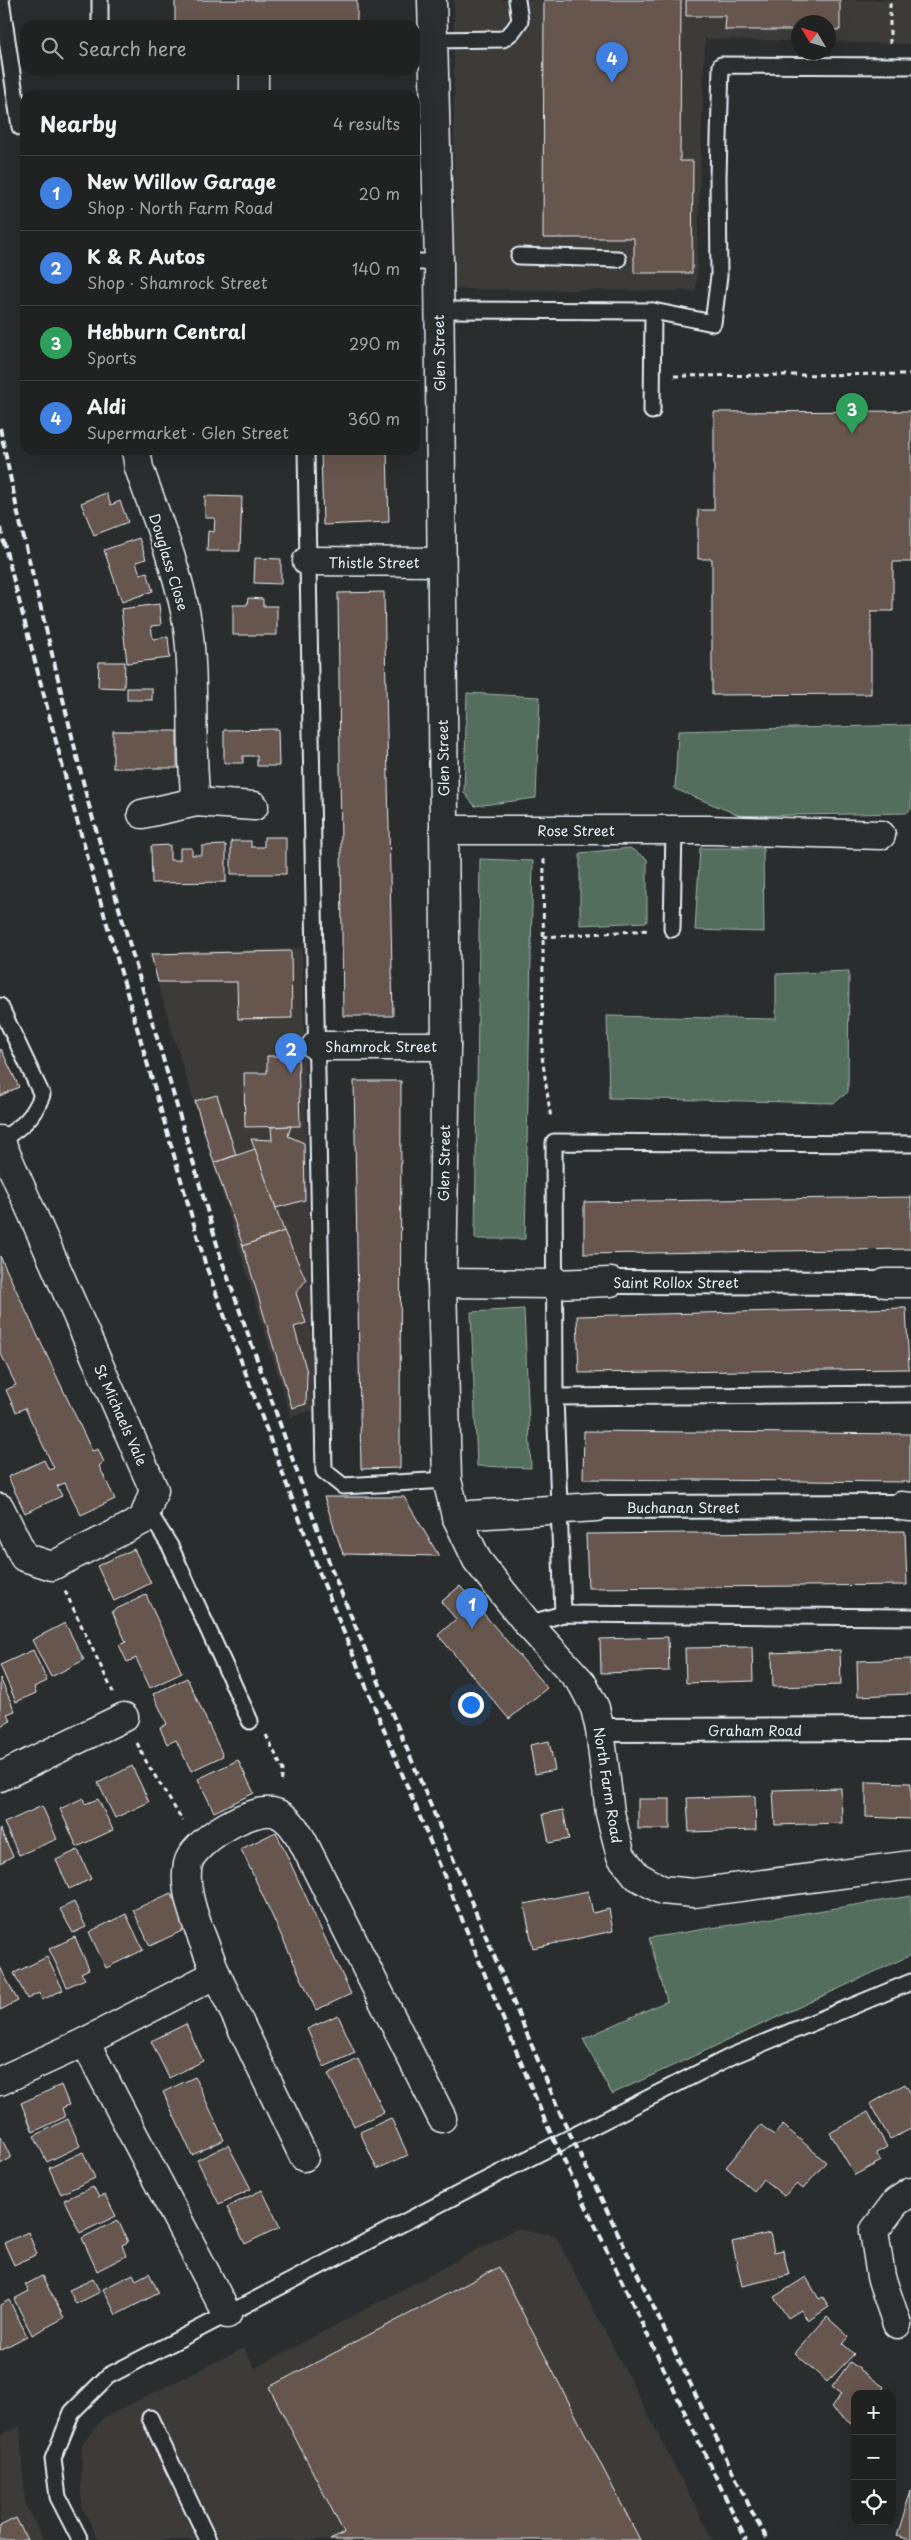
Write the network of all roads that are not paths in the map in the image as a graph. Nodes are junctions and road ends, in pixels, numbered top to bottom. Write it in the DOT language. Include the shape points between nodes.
graph roads {
  1 [pos="1,0"];
  2 [pos="100,0"];
  3 [pos="432,0"];
  4 [pos="517,0"];
  5 [pos="100,20"];
  6 [pos="427,51"];
  7 [pos="19,64"];
  8 [pos="911,66"];
  9 [pos="254,75"];
  10 [pos="254,90"];
  11 [pos="20,127"];
  12 [pos="519,256"];
  13 [pos="618,259"];
  14 [pos="427,262"];
  15 [pos="439,310"];
  16 [pos="653,311"];
  17 [pos="652,411"];
  18 [pos="137,455"];
  19 [pos="306,455"];
  20 [pos="307,561"];
  21 [pos="441,562"];
  22 [pos="196,802"];
  23 [pos="254,806"];
  24 [pos="142,814"];
  25 [pos="444,830"];
  26 [pos="674,830"];
  27 [pos="881,835"];
  28 [pos="672,929"];
  29 [pos="0,1006"];
  30 [pos="316,1046"];
  31 [pos="446,1046"];
  32 [pos="0,1140"];
  33 [pos="911,1144"];
  34 [pos="611,1282"];
  35 [pos="442,1283"];
  36 [pos="898,1283"];
  37 [pos="554,1284"];
  38 [pos="911,1394"];
  39 [pos="555,1397"];
  40 [pos="447,1480"];
  41 [pos="906,1506"];
  42 [pos="596,1507"];
  43 [pos="0,1508"];
  44 [pos="560,1508"];
  45 [pos="148,1510"];
  46 [pos="456,1516"];
  47 [pos="563,1614"];
  48 [pos="911,1617"];
  49 [pos="528,1624"];
  50 [pos="124,1717"];
  51 [pos="250,1721"];
  52 [pos="911,1729"];
  53 [pos="600,1730"];
  54 [pos="0,1778"];
  55 [pos="911,1866"];
  56 [pos="216,1974"];
  57 [pos="911,1982"];
  58 [pos="85,2042"];
  59 [pos="0,2081"];
  60 [pos="442,2118"];
  61 [pos="304,2157"];
  62 [pos="911,2192"];
  63 [pos="227,2314"];
  64 [pos="897,2324"];
  65 [pos="150,2418"];
  66 [pos="80,2540"];
  67 [pos="208,2540"];
  1 -- 7 [label="lane"];
  2 -- 5 [label="lane"];
  3 -- 6 [label="street, Glen Street"];
  4 -- 6 [label="lane" via="520,20 502,39"];
  6 -- 14 [label="street, Glen Street"];
  7 -- 11 [label="lane"];
  8 -- 16 [label="lane" via="721,66 719,276 713,323"];
  9 -- 10 [label="street"];
  12 -- 13 [label="lane"];
  14 -- 15 [label="street, Glen Street"];
  15 -- 16 [label="lane"];
  15 -- 21 [label="street, Glen Street"];
  16 -- 17 [label="lane"];
  18 -- 22 [label="street, Douglass Close" via="177,579 188,626"];
  19 -- 20 [label="lane"];
  20 -- 21 [label="street, Thistle Street"];
  20 -- 30 [label="lane"];
  21 -- 25 [label="street, Glen Street"];
  22 -- 23 [label="street"];
  22 -- 24 [label="street"];
  25 -- 26 [label="street, Rose Street"];
  25 -- 31 [label="street, Glen Street"];
  26 -- 27 [label="street, Rose Street"];
  26 -- 28 [label="lane"];
  29 -- 32 [label="lane" via="42,1095 36,1111 21,1127"];
  30 -- 31 [label="street, Shamrock Street"];
  30 -- 40 [label="lane" via="324,1471 343,1486"];
  31 -- 35 [label="street, Glen Street"];
  32 -- 45 [label="street, St Michaels Vale" via="154,1490"];
  33 -- 37 [label="lane" via="554,1142"];
  34 -- 36 [label="street, Saint Rollox Street"];
  34 -- 37 [label="street, Saint Rollox Street"];
  35 -- 37 [label="street, Saint Rollox Street"];
  35 -- 40 [label="street, Glen Street"];
  37 -- 39 [label="lane"];
  38 -- 39 [label="lane"];
  39 -- 44 [label="lane"];
  40 -- 46 [label="street, Glen Street"];
  41 -- 42 [label="street, Buchanan Street"];
  42 -- 44 [label="street, Buchanan Street"];
  43 -- 45 [label="street" via="24,1557 52,1566 143,1520"];
  44 -- 46 [label="street, Buchanan Street"];
  44 -- 47 [label="lane"];
  45 -- 51 [label="lane" via="170,1546"];
  46 -- 49 [label="street, North Farm Road" via="477,1560"];
  47 -- 48 [label="lane"];
  47 -- 49 [label="lane"];
  49 -- 53 [label="street, North Farm Road" via="582,1683 595,1708"];
  50 -- 54 [label="street"];
  52 -- 53 [label="street, Graham Road"];
  53 -- 55 [label="street, North Farm Road" via="610,1813 620,1856 637,1876 662,1890 694,1894"];
  56 -- 58 [label="street"];
  56 -- 60 [label="street" via="186,1884 188,1862 198,1845 223,1828 263,1811 276,1812 288,1820 302,1840"];
  56 -- 61 [label="street"];
  57 -- 63 [label="lane" via="732,2056"];
  58 -- 59 [label="street"];
  58 -- 63 [label="street"];
  62 -- 64 [label="street" via="896,2202 874,2231 881,2277"];
  63 -- 66 [label="lane" via="108,2376 72,2412 53,2459 58,2497"];
  65 -- 67 [label="lane"];
}
